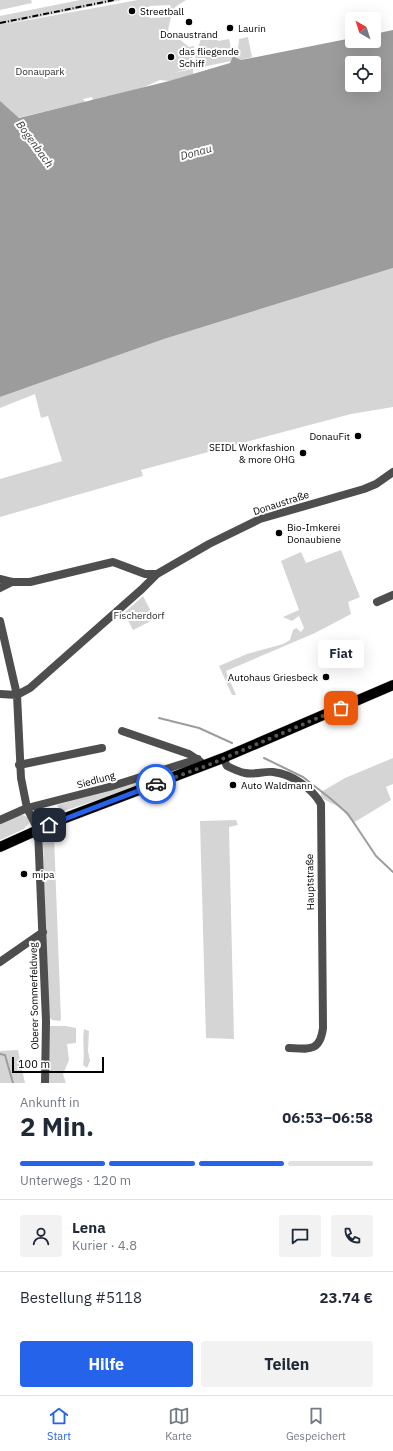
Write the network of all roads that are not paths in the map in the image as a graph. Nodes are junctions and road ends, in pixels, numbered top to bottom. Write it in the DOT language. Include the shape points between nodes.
graph roads {
  1 [pos="393,472"];
  2 [pos="138,571"];
  3 [pos="157,574"];
  4 [pos="0,579"];
  5 [pos="12,582"];
  6 [pos="0,588"];
  7 [pos="142,589"];
  8 [pos="393,595"];
  9 [pos="377,602"];
  10 [pos="0,621"];
  11 [pos="393,685"];
  12 [pos="0,694"];
  13 [pos="16,695"];
  14 [pos="122,731"];
  15 [pos="102,748"];
  16 [pos="223,758"];
  17 [pos="202,762"];
  18 [pos="19,765"];
  19 [pos="26,805"];
  20 [pos="0,820"];
  21 [pos="38,830"];
  22 [pos="0,847"];
  23 [pos="43,932"];
  24 [pos="0,962"];
  25 [pos="289,1048"];
  26 [pos="45,1083"];
  1 -- 3 [label="street, Donaustraße" via="364,489 260,519"];
  2 -- 3 [label="street"];
  2 -- 5 [label="street" via="113,562 30,582"];
  2 -- 7 [label="street" via="142,577"];
  3 -- 7 [label="street, Donaustraße"];
  4 -- 5 [label="street"];
  5 -- 6 [label="street"];
  7 -- 13 [label="street, Donaustraße" via="30,688"];
  8 -- 9 [label="street"];
  10 -- 13 [label="street"];
  11 -- 16 [label="main road"];
  12 -- 13 [label="street"];
  13 -- 18 [label="street"];
  14 -- 17 [label="street" via="189,754"];
  15 -- 18 [label="street"];
  16 -- 17 [label="main road"];
  16 -- 25 [label="street, Hauptstraße" via="227,766 245,773 272,772 285,775 303,785 321,804 323,1028 320,1042 313,1048"];
  17 -- 19 [label="street, Siedlung" via="109,787"];
  17 -- 21 [label="main road"];
  18 -- 19 [label="street"];
  19 -- 20 [label="street, Siedlung"];
  19 -- 21 [label="street"];
  21 -- 22 [label="main road"];
  21 -- 23 [label="street, Oberer Sommerfeldweg"];
  23 -- 24 [label="street, Oberer Sommerfeldweg"];
  23 -- 26 [label="street, Oberer Sommerfeldweg"];
}
